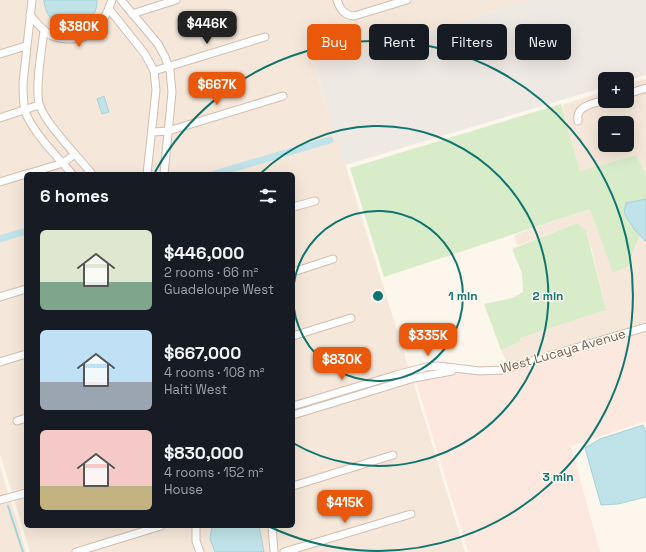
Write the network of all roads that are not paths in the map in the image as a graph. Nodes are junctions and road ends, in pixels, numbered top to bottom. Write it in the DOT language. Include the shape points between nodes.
graph roads {
  1 [pos="32,0"];
  2 [pos="112,0"];
  3 [pos="121,0"];
  4 [pos="176,0"];
  5 [pos="338,0"];
  6 [pos="407,0"];
  7 [pos="109,9"];
  8 [pos="132,14"];
  9 [pos="30,15"];
  10 [pos="44,30"];
  11 [pos="265,37"];
  12 [pos="26,46"];
  13 [pos="0,54"];
  14 [pos="169,66"];
  15 [pos="154,70"];
  16 [pos="646,88"];
  17 [pos="634,92"];
  18 [pos="283,96"];
  19 [pos="598,102"];
  20 [pos="39,105"];
  21 [pos="25,110"];
  22 [pos="0,118"];
  23 [pos="578,121"];
  24 [pos="168,131"];
  25 [pos="153,132"];
  26 [pos="75,154"];
  27 [pos="63,163"];
  28 [pos="34,172"];
  29 [pos="70,172"];
  30 [pos="90,172"];
  31 [pos="147,172"];
  32 [pos="164,172"];
  33 [pos="24,175"];
  34 [pos="0,182"];
  35 [pos="315,200"];
  36 [pos="295,206"];
  37 [pos="333,259"];
  38 [pos="295,271"];
  39 [pos="24,291"];
  40 [pos="0,297"];
  41 [pos="351,318"];
  42 [pos="646,327"];
  43 [pos="295,335"];
  44 [pos="24,355"];
  45 [pos="0,362"];
  46 [pos="462,369"];
  47 [pos="404,372"];
  48 [pos="407,380"];
  49 [pos="337,393"];
  50 [pos="339,401"];
  51 [pos="295,405"];
  52 [pos="295,414"];
  53 [pos="24,419"];
  54 [pos="17,421"];
  55 [pos="393,455"];
  56 [pos="295,485"];
  57 [pos="24,494"];
  58 [pos="0,500"];
  59 [pos="411,514"];
  60 [pos="154,528"];
  61 [pos="196,528"];
  62 [pos="272,528"];
  63 [pos="76,552"];
  64 [pos="200,552"];
  65 [pos="274,552"];
  66 [pos="284,552"];
  1 -- 9 [label="street"];
  2 -- 7 [label="street"];
  3 -- 8 [label="street"];
  4 -- 8 [label="street"];
  5 -- 6 [label="street" via="342,11 354,16"];
  7 -- 10 [label="street" via="98,28 81,38 58,38"];
  7 -- 15 [label="street" via="145,54"];
  8 -- 14 [label="street" via="158,44"];
  9 -- 10 [label="street"];
  9 -- 12 [label="street"];
  10 -- 20 [label="street" via="38,88"];
  11 -- 14 [label="street"];
  12 -- 13 [label="street"];
  12 -- 21 [label="street" via="23,83"];
  14 -- 15 [label="street"];
  14 -- 24 [label="street" via="172,87"];
  15 -- 25 [label="street" via="156,90"];
  16 -- 17 [label="street"];
  18 -- 24 [label="street"];
  19 -- 23 [label="street" via="580,109"];
  20 -- 21 [label="street"];
  20 -- 26 [label="street" via="49,122"];
  21 -- 22 [label="street"];
  21 -- 27 [label="street" via="33,127"];
  24 -- 25 [label="street"];
  24 -- 32 [label="street"];
  25 -- 31 [label="street"];
  26 -- 27 [label="street"];
  26 -- 30 [label="street"];
  27 -- 28 [label="street"];
  27 -- 29 [label="street"];
  33 -- 34 [label="street"];
  35 -- 36 [label="street"];
  37 -- 38 [label="street"];
  39 -- 40 [label="street"];
  41 -- 43 [label="street"];
  42 -- 46 [label="street, West Lucaya Avenue" via="502,370"];
  44 -- 45 [label="street"];
  46 -- 47 [label="street, West Lucaya Avenue" via="438,366"];
  46 -- 48 [label="street"];
  47 -- 48 [label="street"];
  47 -- 49 [label="street, West Lucaya Avenue"];
  48 -- 50 [label="street"];
  49 -- 50 [label="street"];
  49 -- 51 [label="street, West Lucaya Avenue"];
  50 -- 52 [label="street"];
  53 -- 54 [label="street"];
  55 -- 56 [label="street"];
  57 -- 58 [label="street"];
  59 -- 66 [label="street"];
  60 -- 63 [label="street"];
  61 -- 64 [label="street" via="196,541"];
  62 -- 65 [label="street"];
}
